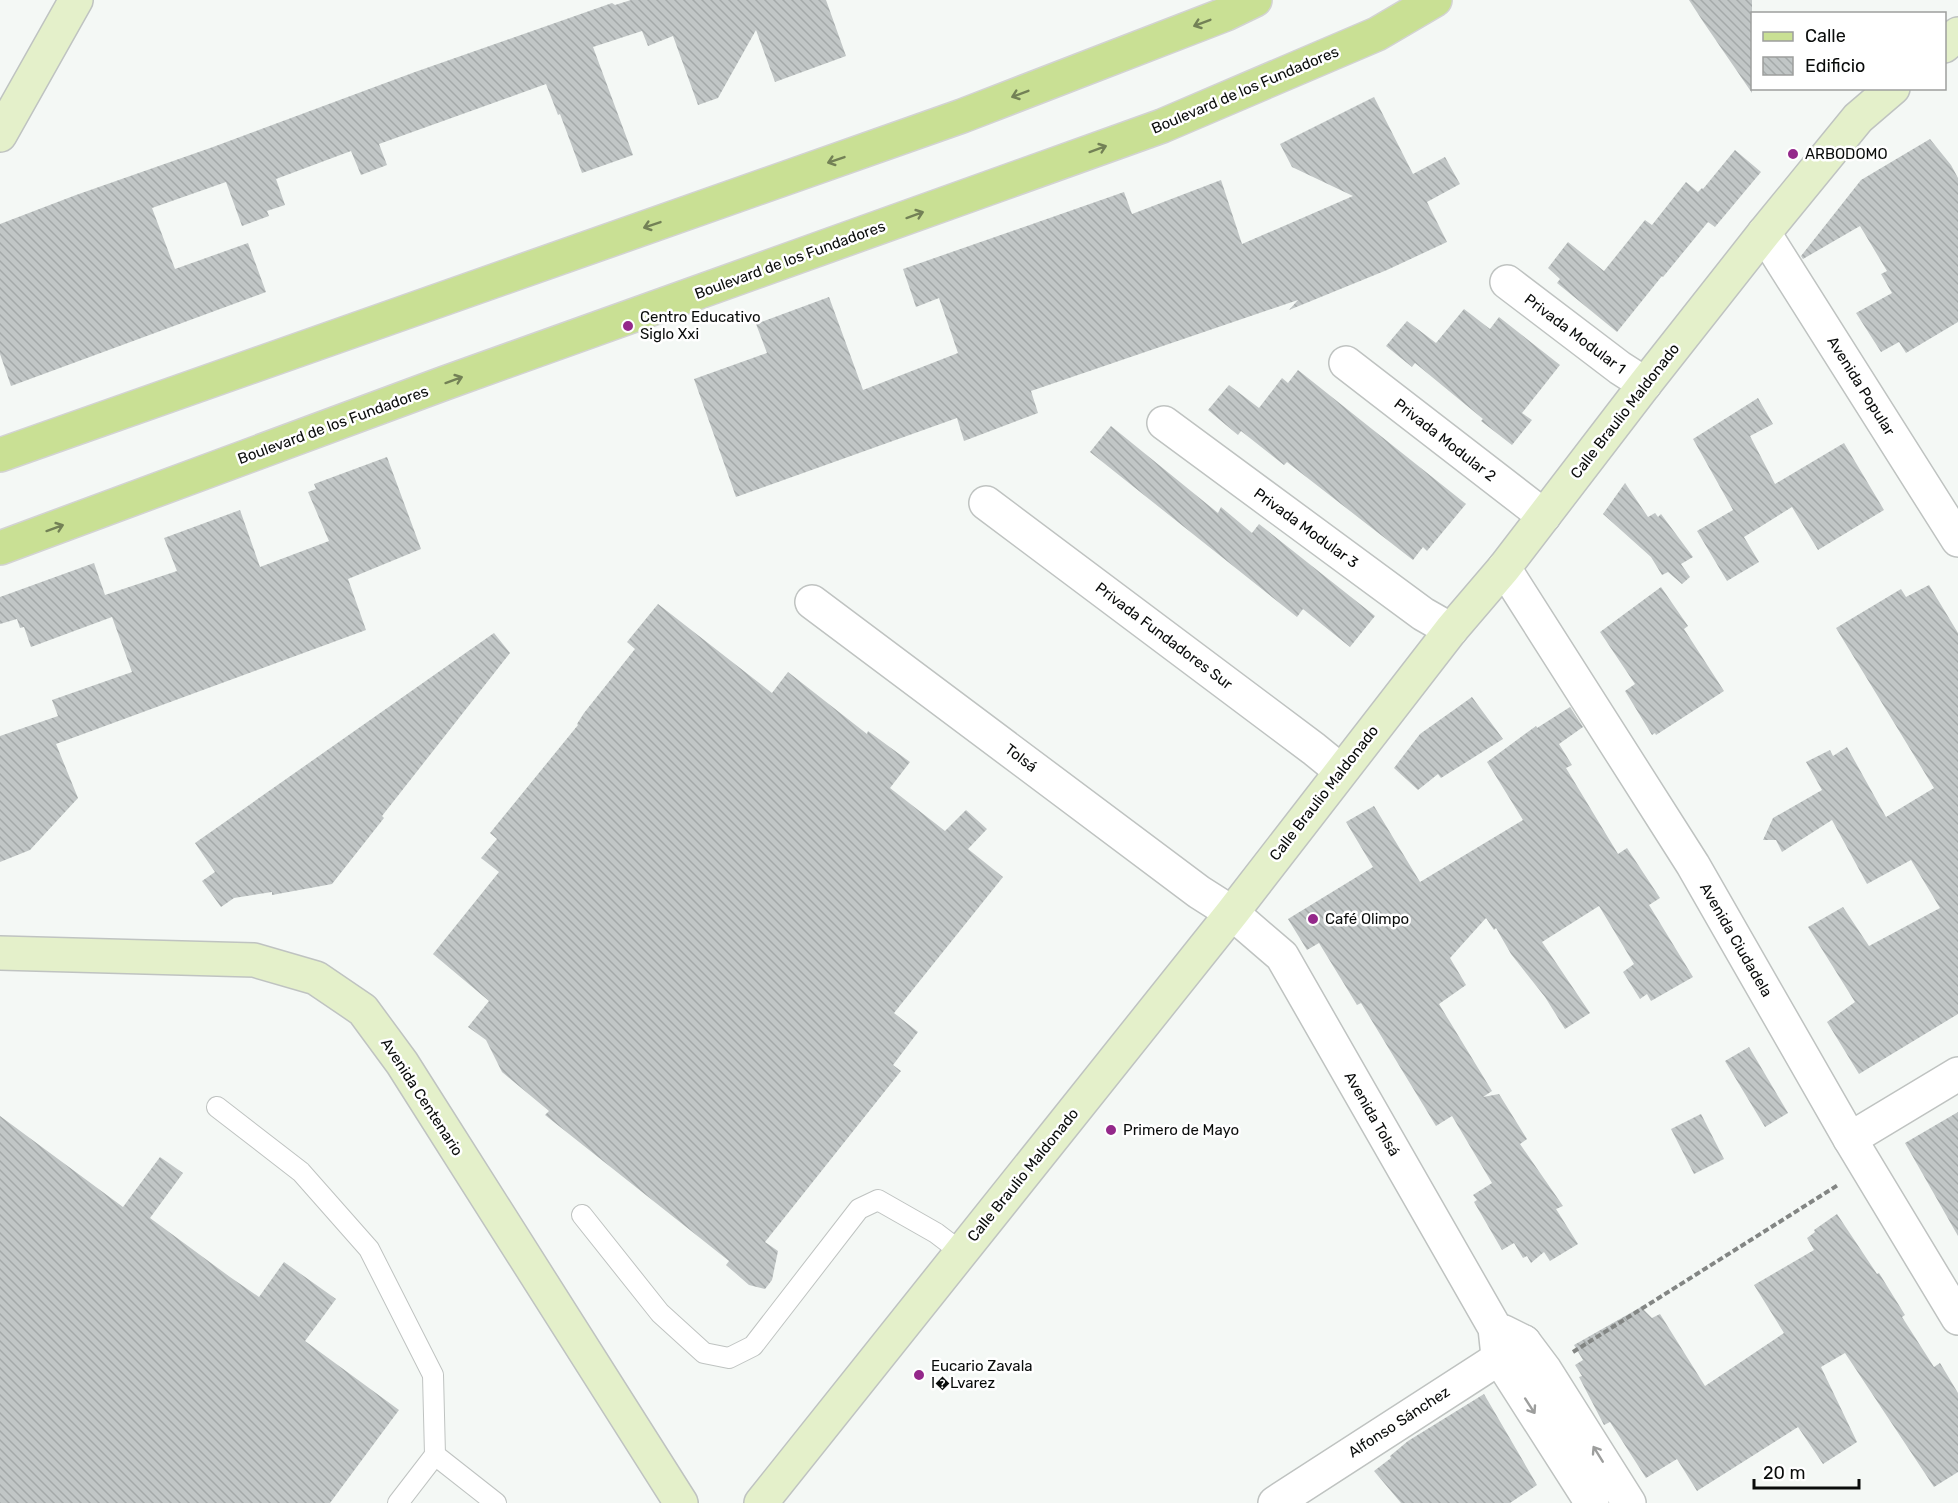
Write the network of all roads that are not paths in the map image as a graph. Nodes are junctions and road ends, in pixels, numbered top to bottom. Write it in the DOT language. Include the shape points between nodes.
graph roads {
  1 [pos="76,0"];
  2 [pos="1255,0"];
  3 [pos="1435,0"];
  4 [pos="1958,34"];
  5 [pos="1946,44"];
  6 [pos="1891,90"];
  7 [pos="0,135"];
  8 [pos="1764,233"];
  9 [pos="1507,282"];
  10 [pos="1346,363"];
  11 [pos="1645,384"];
  12 [pos="1164,423"];
  13 [pos="0,455"];
  14 [pos="986,503"];
  15 [pos="1544,516"];
  16 [pos="1958,540"];
  17 [pos="0,548"];
  18 [pos="1504,567"];
  19 [pos="812,602"];
  20 [pos="1450,630"];
  21 [pos="1341,771"];
  22 [pos="1232,913"];
  23 [pos="0,953"];
  24 [pos="1958,1074"];
  25 [pos="217,1107"];
  26 [pos="1850,1139"];
  27 [pos="582,1215"];
  28 [pos="961,1252"];
  29 [pos="1958,1318"];
  30 [pos="1506,1342"];
  31 [pos="435,1455"];
  32 [pos="398,1503"];
  33 [pos="496,1503"];
  34 [pos="681,1503"];
  35 [pos="760,1503"];
  36 [pos="1275,1503"];
  37 [pos="1592,1503"];
  38 [pos="1629,1503"];
  1 -- 7 [label="street"];
  2 -- 13 [label="main road, one-way" via="962,116"];
  17 -- 3 [label="main road, Boulevard de los Fundadores, one-way" via="445,383 1162,126 1377,34"];
  4 -- 5 [label="street"];
  6 -- 8 [label="street, Calle Braulio Maldonado" via="1858,118"];
  8 -- 11 [label="street, Calle Braulio Maldonado"];
  8 -- 16 [label="street, Avenida Popular"];
  9 -- 11 [label="street, Privada Modular 1"];
  10 -- 15 [label="street, Privada Modular 2"];
  11 -- 15 [label="street, Calle Braulio Maldonado"];
  12 -- 20 [label="street, Privada Modular 3"];
  14 -- 21 [label="street, Privada Fundadores Sur"];
  15 -- 18 [label="street, Calle Braulio Maldonado"];
  18 -- 20 [label="street, Calle Braulio Maldonado"];
  18 -- 26 [label="street, Avenida Ciudadela" via="1693,865"];
  19 -- 22 [label="street, Tolsá"];
  20 -- 21 [label="street, Calle Braulio Maldonado"];
  21 -- 22 [label="street, Calle Braulio Maldonado"];
  22 -- 28 [label="street, Calle Braulio Maldonado"];
  22 -- 30 [label="street, Avenida Tolsá" via="1282,956"];
  23 -- 34 [label="street, Avenida Centenario" via="254,960 316,978 363,1011 402,1063"];
  24 -- 26 [label="street"];
  25 -- 31 [label="lane" via="301,1172 369,1249 433,1375"];
  26 -- 29 [label="street, Avenida Ciudadela"];
  27 -- 28 [label="lane" via="660,1313 704,1353 729,1358 753,1346 859,1209 878,1200"];
  28 -- 35 [label="street, Calle Braulio Maldonado"];
  30 -- 36 [label="street, Alfonso Sánchez" via="1461,1383"];
  30 -- 37 [label="street, Avenida Tolsá, one-way"];
  38 -- 30 [label="street, Avenida Tolsá, one-way" via="1545,1370"];
  31 -- 32 [label="lane"];
  31 -- 33 [label="lane"];
}
